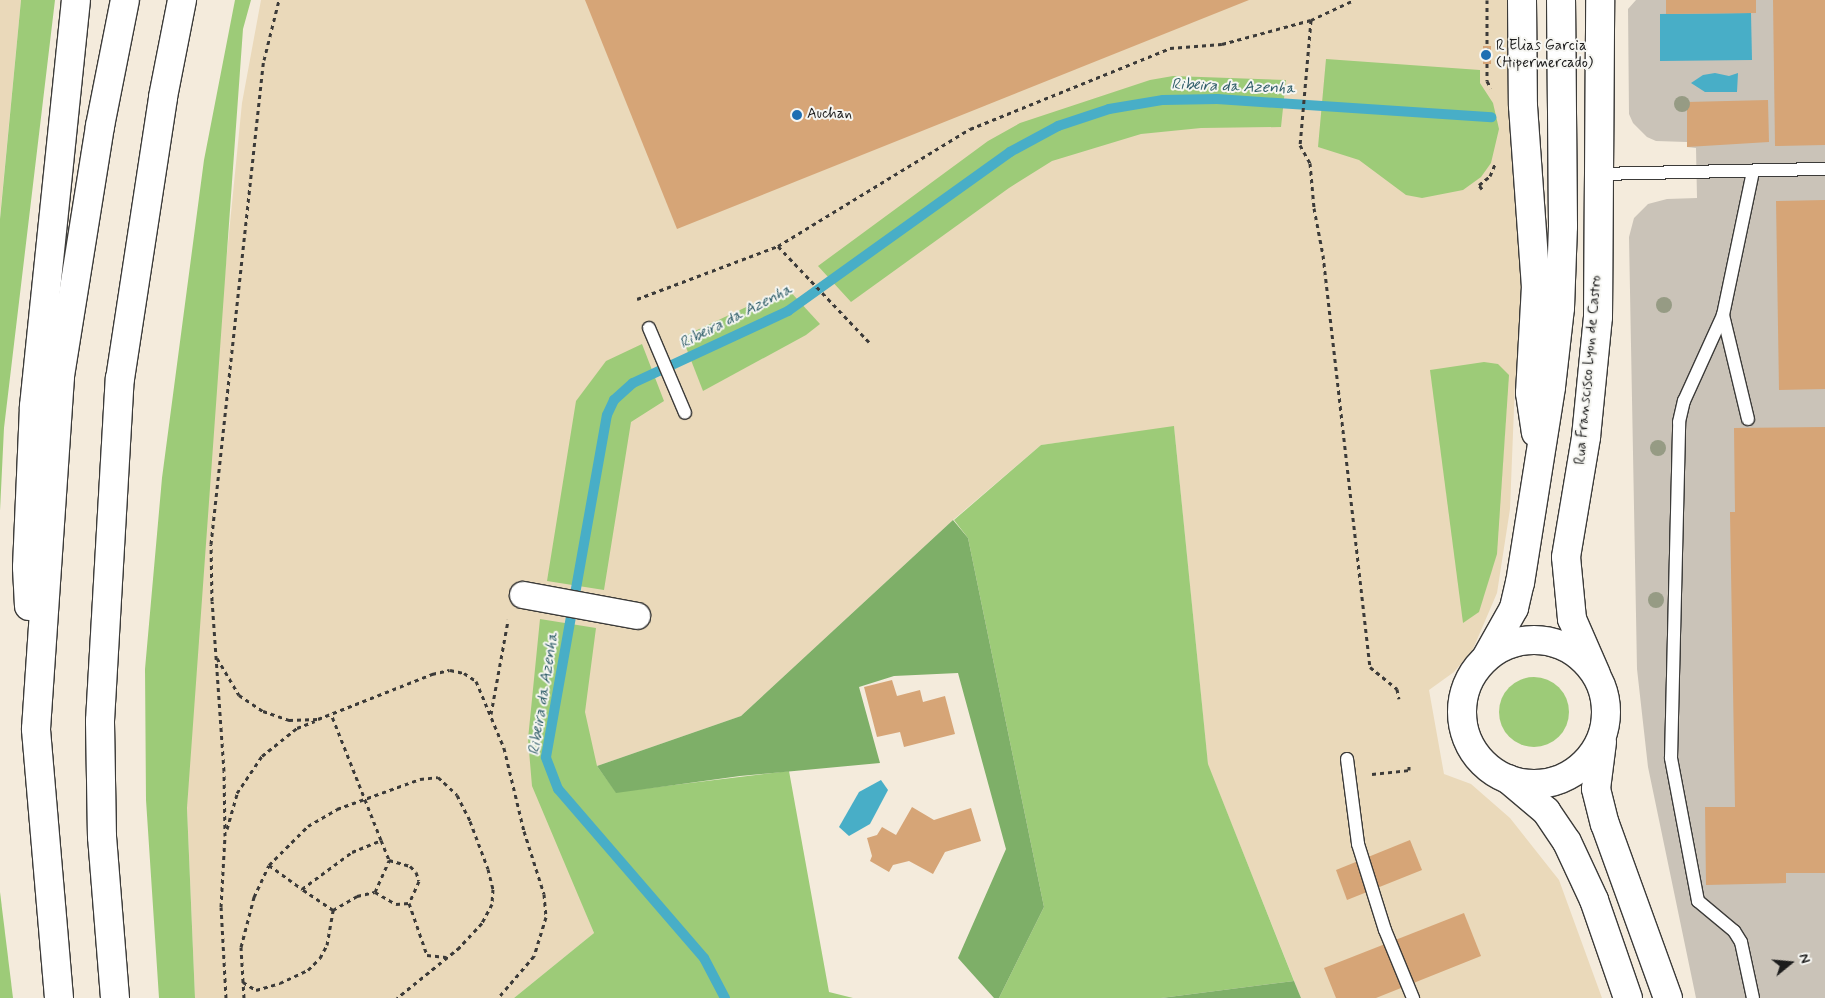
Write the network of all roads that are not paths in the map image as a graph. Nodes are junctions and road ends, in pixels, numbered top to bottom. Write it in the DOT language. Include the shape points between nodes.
graph roads {
  1 [pos="76,0"];
  2 [pos="125,0"];
  3 [pos="182,0"];
  4 [pos="1522,0"];
  5 [pos="1561,0"];
  6 [pos="1600,0"];
  7 [pos="1825,169"];
  8 [pos="1753,171"];
  9 [pos="1600,174"];
  10 [pos="1723,315"];
  11 [pos="649,328"];
  12 [pos="685,413"];
  13 [pos="1748,419"];
  14 [pos="1541,461"];
  15 [pos="516,606"];
  16 [pos="626,614"];
  17 [pos="1487,656"];
  18 [pos="1596,674"];
  19 [pos="1605,728"];
  20 [pos="36,729"];
  21 [pos="1347,759"];
  22 [pos="1508,779"];
  23 [pos="59,998"];
  24 [pos="115,998"];
  25 [pos="1413,998"];
  26 [pos="1628,998"];
  27 [pos="1668,998"];
  28 [pos="1752,998"];
  1 -- 20 [label="main road" via="34,406 27,567"];
  2 -- 20 [label="main road" via="100,126 60,376"];
  3 -- 24 [label="main road" via="163,97 120,379 100,721 102,837"];
  4 -- 14 [label="main road" via="1523,106 1536,286 1530,393"];
  5 -- 14 [label="main road" via="1560,308"];
  6 -- 9 [label="main road, Rua Franscisco Lyon de Castro"];
  7 -- 8 [label="lane"];
  8 -- 9 [label="lane"];
  8 -- 10 [label="lane"];
  9 -- 18 [label="main road, Rua Franscisco Lyon de Castro" via="1598,317 1586,437 1566,557 1572,619"];
  10 -- 13 [label="lane"];
  10 -- 28 [label="lane" via="1684,402 1679,422 1670,758 1698,901 1734,931 1741,942"];
  11 -- 12 [label="lane"];
  14 -- 17 [label="main road" via="1514,608"];
  15 -- 16 [label="street"];
  17 -- 18 [label="main road" via="1504,645 1524,639 1545,640 1565,646 1583,658"];
  17 -- 22 [label="main road" via="1470,676 1463,695 1461,715 1465,734 1474,752 1488,768"];
  18 -- 19 [label="main road" via="1604,691"];
  19 -- 22 [label="main road" via="1598,748 1568,776 1548,783 1528,784"];
  19 -- 27 [label="main road" via="1597,768 1598,798"];
  20 -- 23 [label="main road"];
  21 -- 25 [label="lane" via="1358,844 1385,930"];
  22 -- 26 [label="main road" via="1546,811 1567,842 1594,900"];
}
